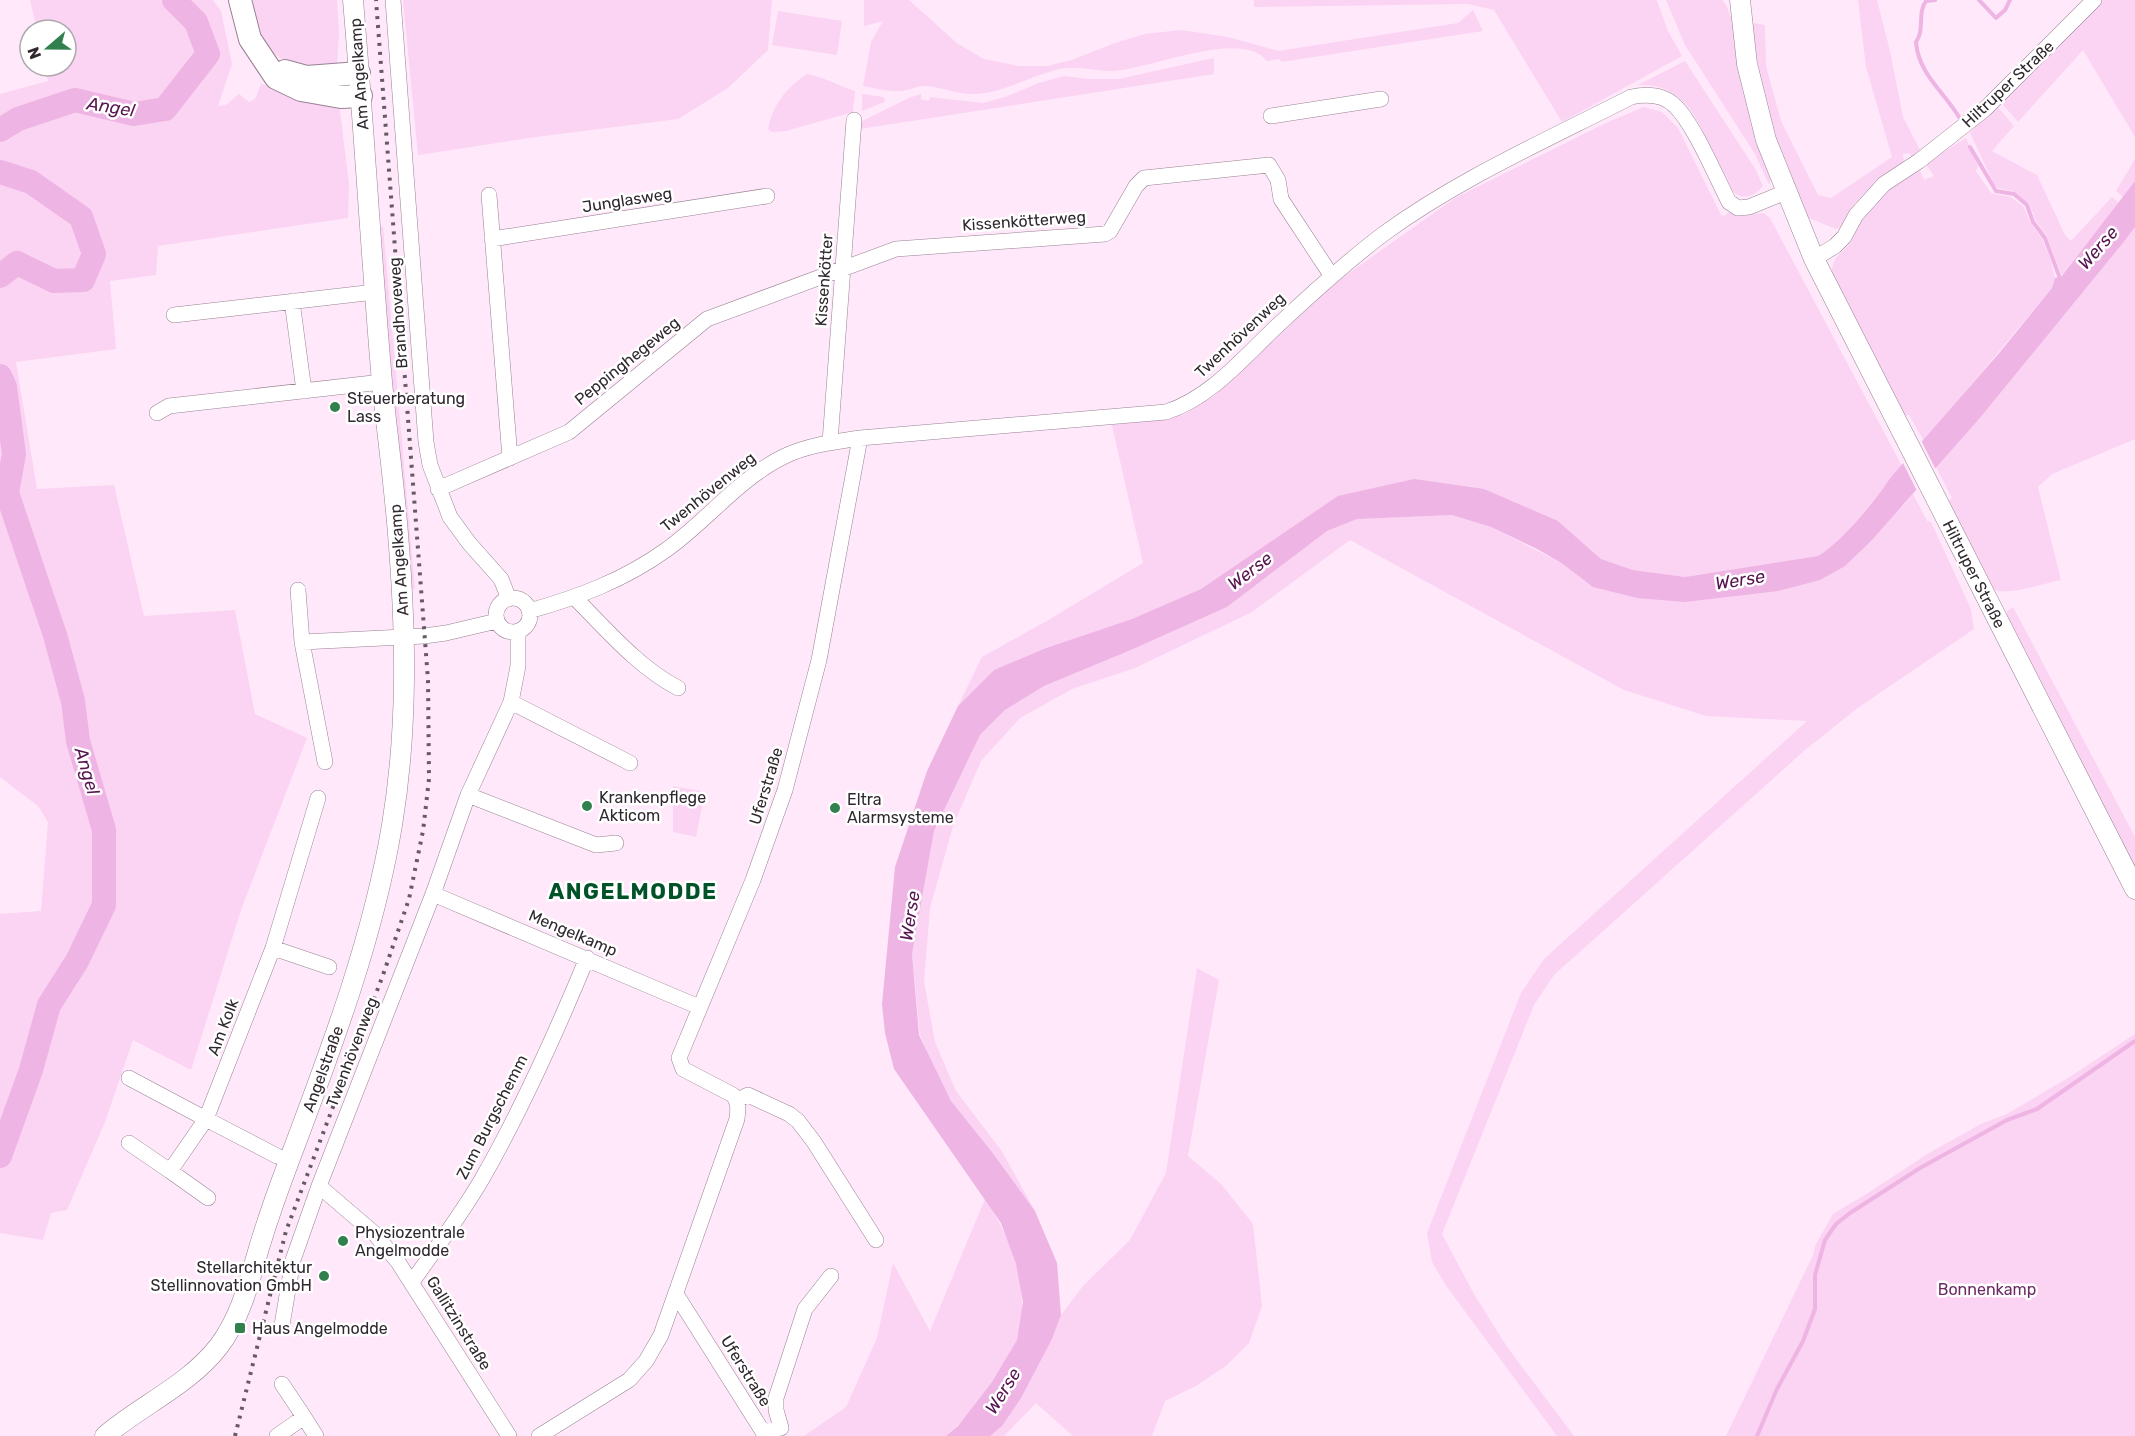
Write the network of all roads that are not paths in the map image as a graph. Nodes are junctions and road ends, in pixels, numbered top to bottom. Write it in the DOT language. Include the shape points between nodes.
graph roads {
  1 [pos="240,0"];
  2 [pos="353,0"];
  3 [pos="393,0"];
  4 [pos="1740,0"];
  5 [pos="2094,0"];
  6 [pos="269,67"];
  7 [pos="359,73"];
  8 [pos="361,96"];
  9 [pos="1381,99"];
  10 [pos="1271,116"];
  11 [pos="854,120"];
  12 [pos="1786,192"];
  13 [pos="489,195"];
  14 [pos="767,196"];
  15 [pos="492,239"];
  16 [pos="1814,259"];
  17 [pos="842,270"];
  18 [pos="1331,275"];
  19 [pos="375,292"];
  20 [pos="292,301"];
  21 [pos="174,315"];
  22 [pos="382,382"];
  23 [pos="304,391"];
  24 [pos="157,412"];
  25 [pos="860,438"];
  26 [pos="830,442"];
  27 [pos="510,458"];
  28 [pos="438,489"];
  29 [pos="298,590"];
  30 [pos="575,598"];
  31 [pos="509,599"];
  32 [pos="529,610"];
  33 [pos="497,621"];
  34 [pos="518,631"];
  35 [pos="404,637"];
  36 [pos="302,642"];
  37 [pos="678,687"];
  38 [pos="511,702"];
  39 [pos="325,762"];
  40 [pos="630,763"];
  41 [pos="468,795"];
  42 [pos="318,798"];
  43 [pos="616,843"];
  44 [pos="2135,889"];
  45 [pos="433,894"];
  46 [pos="273,948"];
  47 [pos="587,958"];
  48 [pos="329,967"];
  49 [pos="699,1007"];
  50 [pos="129,1078"];
  51 [pos="737,1100"];
  52 [pos="206,1119"];
  53 [pos="129,1143"];
  54 [pos="289,1160"];
  55 [pos="170,1170"];
  56 [pos="319,1186"];
  57 [pos="208,1198"];
  58 [pos="876,1240"];
  59 [pos="831,1275"];
  60 [pos="412,1282"];
  61 [pos="676,1294"];
  62 [pos="282,1325"];
  63 [pos="282,1384"];
  64 [pos="304,1417"];
  65 [pos="105,1436"];
  66 [pos="277,1436"];
  67 [pos="316,1436"];
  68 [pos="509,1436"];
  69 [pos="539,1436"];
  1 -- 6 [label="main road" via="250,39"];
  2 -- 7 [label="street, Am Angelkamp"];
  3 -- 28 [label="street, Brandhoveweg" via="426,442"];
  4 -- 12 [label="street, Hiltruper Straße" via="1754,97"];
  5 -- 16 [label="street, Hiltruper Straße" via="1985,109 1884,184 1856,214 1844,237"];
  6 -- 7 [label="main road" via="307,77"];
  6 -- 8 [label="main road" via="276,78 301,90"];
  7 -- 8 [label="street, Am Angelkamp"];
  8 -- 19 [label="street, Am Angelkamp"];
  9 -- 10 [label="street"];
  11 -- 17 [label="street, Kissenkötter"];
  12 -- 16 [label="street, Hiltruper Straße"];
  12 -- 18 [label="street, Twenhövenweg" via="1749,207 1738,208 1729,202 1688,122 1674,104 1645,94 1631,97 1456,186"];
  13 -- 15 [label="street"];
  14 -- 15 [label="street, Junglasweg"];
  15 -- 27 [label="street"];
  16 -- 44 [label="street, Hiltruper Straße"];
  17 -- 18 [label="street, Kissenkötterweg" via="896,249 1105,234 1144,178 1269,165 1278,180 1281,199"];
  17 -- 26 [label="street, Kissenkötter"];
  17 -- 27 [label="street, Peppinghegeweg" via="707,319 569,432"];
  18 -- 25 [label="street, Twenhövenweg" via="1208,391 1182,407 1166,412"];
  19 -- 20 [label="street"];
  19 -- 22 [label="street, Am Angelkamp"];
  20 -- 21 [label="street"];
  20 -- 23 [label="street"];
  22 -- 23 [label="street"];
  22 -- 35 [label="street, Am Angelkamp"];
  23 -- 24 [label="street" via="170,406"];
  25 -- 26 [label="street, Twenhövenweg"];
  25 -- 49 [label="street, Uferstraße" via="819,660 785,790 753,880"];
  26 -- 30 [label="street, Twenhövenweg" via="784,456 753,476 668,549 631,573"];
  27 -- 28 [label="street, Peppinghegeweg"];
  28 -- 31 [label="street, Brandhoveweg" via="450,517 501,579"];
  29 -- 36 [label="street"];
  30 -- 32 [label="street, Twenhövenweg"];
  30 -- 37 [label="street" via="621,645 662,679"];
  31 -- 32 [label="street" via="524,602"];
  31 -- 33 [label="street" via="498,608"];
  32 -- 34 [label="street, Twenhövenweg" via="529,621"];
  33 -- 34 [label="street" via="505,630"];
  33 -- 35 [label="street" via="446,633"];
  34 -- 38 [label="street, Twenhövenweg" via="519,666"];
  35 -- 36 [label="street, Am Angelkamp"];
  35 -- 54 [label="street, Angelstraße" via="399,775 392,826 369,925 331,1048"];
  36 -- 39 [label="street"];
  38 -- 40 [label="street"];
  38 -- 41 [label="street, Twenhövenweg"];
  41 -- 43 [label="street" via="596,845"];
  41 -- 45 [label="street, Twenhövenweg"];
  42 -- 46 [label="street, Am Kolk"];
  45 -- 47 [label="street, Mengelkamp"];
  45 -- 56 [label="street, Twenhövenweg"];
  46 -- 48 [label="street"];
  46 -- 52 [label="street, Am Kolk"];
  47 -- 49 [label="street, Mengelkamp"];
  47 -- 60 [label="street, Zum Burgschemm" via="562,1019 482,1179"];
  49 -- 51 [label="street, Uferstraße" via="680,1052 680,1064"];
  50 -- 52 [label="street"];
  51 -- 58 [label="street, Uferstraße" via="748,1095 798,1122"];
  51 -- 61 [label="street" via="737,1119"];
  52 -- 54 [label="street"];
  52 -- 55 [label="street, Am Kolk"];
  53 -- 55 [label="street"];
  54 -- 65 [label="street, Angelstraße" via="246,1293 216,1351"];
  55 -- 57 [label="street"];
  56 -- 60 [label="street, Gallitzinstraße" via="375,1234"];
  56 -- 62 [label="street, Twenhövenweg" via="293,1260"];
  59 -- 61 [label="street, Uferstraße" via="805,1309 776,1398 781,1428 763,1432"];
  60 -- 68 [label="street, Gallitzinstraße"];
  61 -- 69 [label="street" via="661,1335 629,1380"];
  63 -- 64 [label="street"];
  64 -- 66 [label="street"];
  64 -- 67 [label="street"];
}
